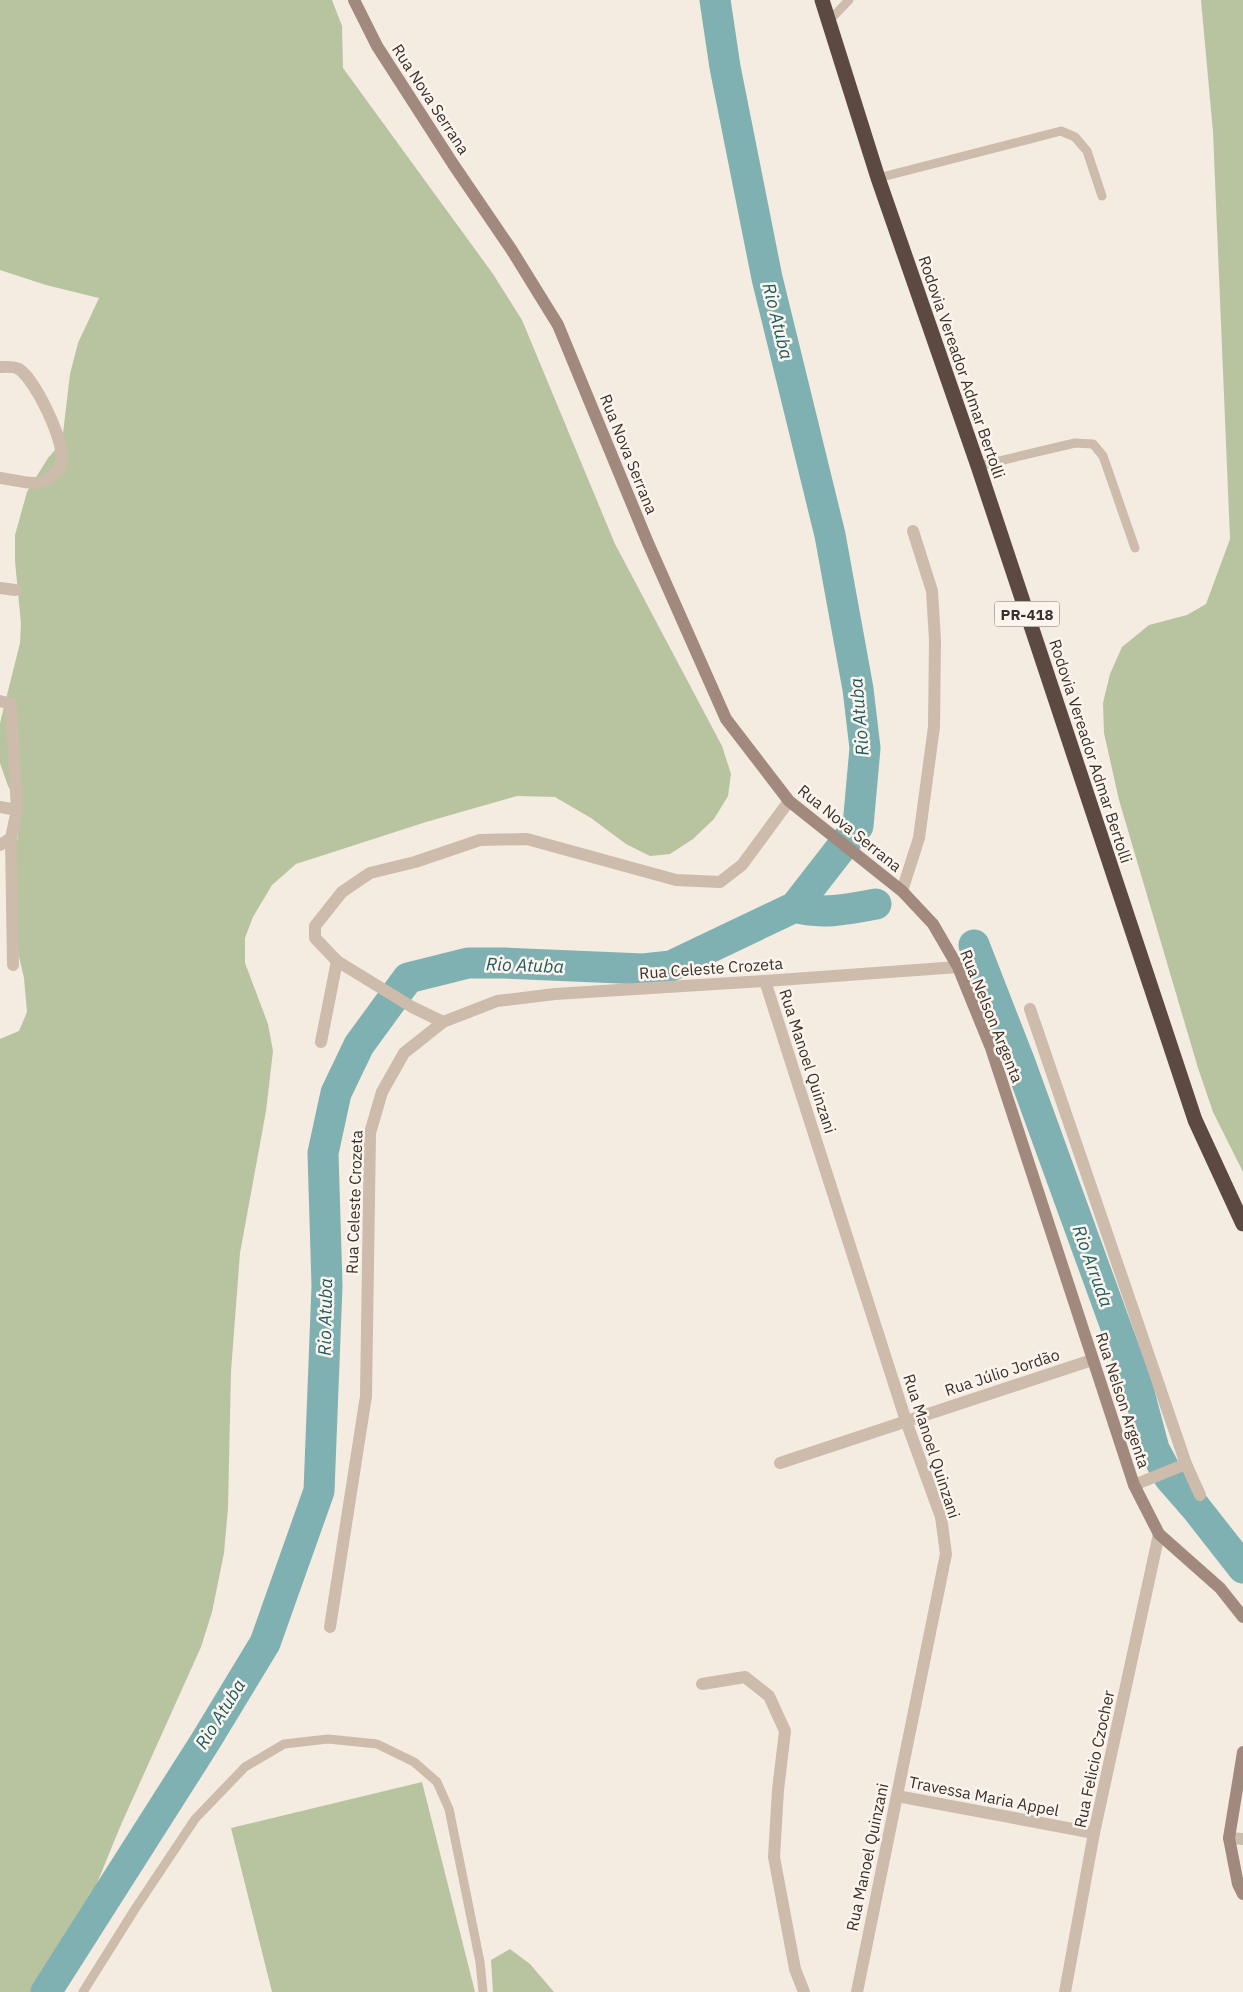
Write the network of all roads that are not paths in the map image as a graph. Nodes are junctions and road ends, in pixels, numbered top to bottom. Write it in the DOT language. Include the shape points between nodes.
graph roads {
  1 [pos="354,0"];
  2 [pos="822,0"];
  3 [pos="849,0"];
  4 [pos="828,22"];
  5 [pos="878,178"];
  6 [pos="1102,196"];
  7 [pos="0,367"];
  8 [pos="978,466"];
  9 [pos="0,478"];
  10 [pos="913,531"];
  11 [pos="1135,548"];
  12 [pos="0,588"];
  13 [pos="15,590"];
  14 [pos="5,702"];
  15 [pos="789,801"];
  16 [pos="0,807"];
  17 [pos="17,810"];
  18 [pos="12,838"];
  19 [pos="0,845"];
  20 [pos="902,891"];
  21 [pos="337,961"];
  22 [pos="13,965"];
  23 [pos="958,967"];
  24 [pos="765,982"];
  25 [pos="1030,1009"];
  26 [pos="443,1022"];
  27 [pos="321,1042"];
  28 [pos="1243,1224"];
  29 [pos="1092,1360"];
  30 [pos="906,1421"];
  31 [pos="780,1463"];
  32 [pos="1186,1464"];
  33 [pos="1134,1485"];
  34 [pos="1200,1494"];
  35 [pos="1159,1534"];
  36 [pos="1243,1617"];
  37 [pos="330,1627"];
  38 [pos="702,1684"];
  39 [pos="1243,1752"];
  40 [pos="897,1796"];
  41 [pos="1094,1833"];
  42 [pos="1229,1838"];
  43 [pos="1243,1839"];
  44 [pos="1243,1894"];
  45 [pos="83,1992"];
  46 [pos="483,1992"];
  47 [pos="804,1992"];
  48 [pos="857,1992"];
  49 [pos="1065,1992"];
  1 -- 15 [label="main road, Rua Nova Serrana" via="377,46 558,325 648,543 726,718"];
  2 -- 4 [label="highway, Rodovia Vereador Admar Bertolli / PR-418"];
  3 -- 4 [label="lane"];
  4 -- 5 [label="highway, Rodovia Vereador Admar Bertolli / PR-418"];
  5 -- 6 [label="lane" via="1061,131 1075,137 1087,151"];
  5 -- 8 [label="highway, Rodovia Vereador Admar Bertolli / PR-418"];
  7 -- 9 [label="street" via="18,368 30,380 44,402 62,461 56,474 38,483"];
  8 -- 11 [label="lane" via="1076,443 1092,444 1103,456"];
  8 -- 28 [label="highway, Rodovia Vereador Admar Bertolli / PR-418" via="1195,1120"];
  10 -- 20 [label="street" via="932,591 934,727 919,838"];
  12 -- 13 [label="street"];
  14 -- 17 [label="street"];
  15 -- 20 [label="main road, Rua Nova Serrana"];
  15 -- 21 [label="street" via="742,865 720,882 676,880 527,838 480,840 370,873 342,892 315,926 315,938"];
  16 -- 17 [label="street"];
  17 -- 18 [label="street"];
  18 -- 19 [label="street"];
  18 -- 22 [label="street"];
  20 -- 23 [label="main road, Rua Nelson Argenta" via="933,924"];
  21 -- 26 [label="street"];
  21 -- 27 [label="street"];
  23 -- 24 [label="street, Rua Celeste Crozeta"];
  23 -- 29 [label="main road, Rua Nelson Argenta" via="990,1048"];
  24 -- 26 [label="street, Rua Celeste Crozeta" via="555,994 496,1001"];
  24 -- 30 [label="street, Rua Manoel Quinzani"];
  25 -- 32 [label="street"];
  26 -- 37 [label="street, Rua Celeste Crozeta" via="404,1053 382,1092 370,1133 366,1396"];
  29 -- 30 [label="street, Rua Júlio Jordão"];
  29 -- 33 [label="main road, Rua Nelson Argenta"];
  30 -- 31 [label="street, Rua Júlio Jordão"];
  30 -- 40 [label="street, Rua Manoel Quinzani" via="941,1517 946,1554"];
  32 -- 33 [label="street, Rua Nelson Argenta"];
  32 -- 34 [label="street"];
  33 -- 35 [label="main road, Rua Nelson Argenta"];
  35 -- 36 [label="main road, Rua Nelson Argenta" via="1220,1588"];
  35 -- 41 [label="street, Rua Felicio Czocher"];
  38 -- 47 [label="street" via="745,1678 770,1696 785,1731 774,1857 795,1969"];
  39 -- 42 [label="main road"];
  40 -- 41 [label="street, Travessa Maria Appel"];
  40 -- 48 [label="street, Rua Manoel Quinzani"];
  41 -- 49 [label="street, Rua Felicio Czocher"];
  42 -- 43 [label="street"];
  42 -- 44 [label="main road"];
  45 -- 46 [label="lane" via="195,1819 245,1767 284,1744 328,1738 377,1744 414,1762 437,1782 449,1808 480,1962"];
}
